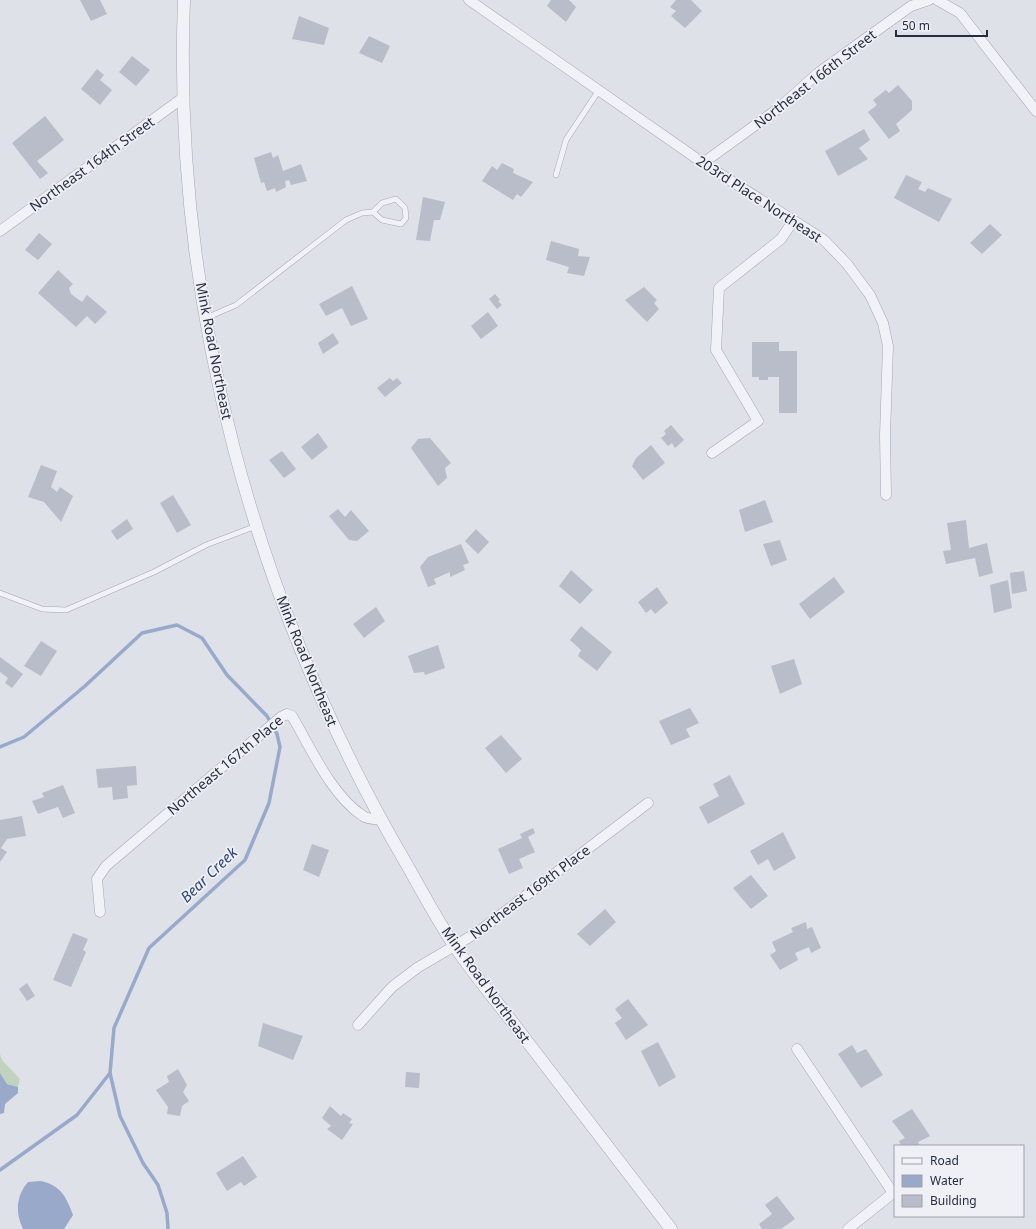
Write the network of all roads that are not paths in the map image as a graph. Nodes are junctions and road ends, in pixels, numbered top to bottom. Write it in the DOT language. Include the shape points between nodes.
graph roads {
  1 [pos="184,0"];
  2 [pos="469,0"];
  3 [pos="929,0"];
  4 [pos="938,0"];
  5 [pos="599,90"];
  6 [pos="184,97"];
  7 [pos="1036,111"];
  8 [pos="703,163"];
  9 [pos="556,175"];
  10 [pos="373,212"];
  11 [pos="793,221"];
  12 [pos="0,231"];
  13 [pos="206,318"];
  14 [pos="712,453"];
  15 [pos="886,495"];
  16 [pos="256,526"];
  17 [pos="0,593"];
  18 [pos="648,803"];
  19 [pos="380,820"];
  20 [pos="100,912"];
  21 [pos="455,947"];
  22 [pos="358,1025"];
  23 [pos="797,1049"];
  24 [pos="671,1229"];
  25 [pos="848,1229"];
  1 -- 6 [label="street, Mink Road Northeast"];
  2 -- 5 [label="street, 203rd Place Northeast"];
  3 -- 8 [label="street, Northeast 166th Street" via="911,6 818,73 779,108"];
  4 -- 7 [label="street" via="960,13"];
  5 -- 8 [label="street, 203rd Place Northeast"];
  5 -- 9 [label="lane" via="566,140"];
  6 -- 12 [label="street, Northeast 164th Street"];
  6 -- 13 [label="street, Mink Road Northeast" via="191,203"];
  8 -- 11 [label="street, 203rd Place Northeast"];
  10 -- 10 [label="lane" via="382,203 396,198 405,208 406,218 401,224 382,220"];
  10 -- 13 [label="lane" via="362,213 346,220 236,305"];
  11 -- 14 [label="street" via="781,239 719,288 716,350 758,421"];
  11 -- 15 [label="street, 203rd Place Northeast" via="824,240 847,264 870,295 883,323 888,346"];
  13 -- 16 [label="street, Mink Road Northeast" via="216,376"];
  16 -- 17 [label="lane" via="206,545 154,572 66,610 42,608"];
  16 -- 19 [label="street, Mink Road Northeast" via="286,612 321,699"];
  18 -- 21 [label="street, Northeast 169th Place"];
  19 -- 20 [label="street, Northeast 167th Place" via="364,817 350,806 328,779 292,716 287,714 106,866 97,878"];
  19 -- 21 [label="street, Mink Road Northeast"];
  21 -- 22 [label="street, Northeast 169th Place" via="417,968 392,987"];
  21 -- 24 [label="street, Mink Road Northeast"];
  23 -- 25 [label="street" via="893,1193"];
}
